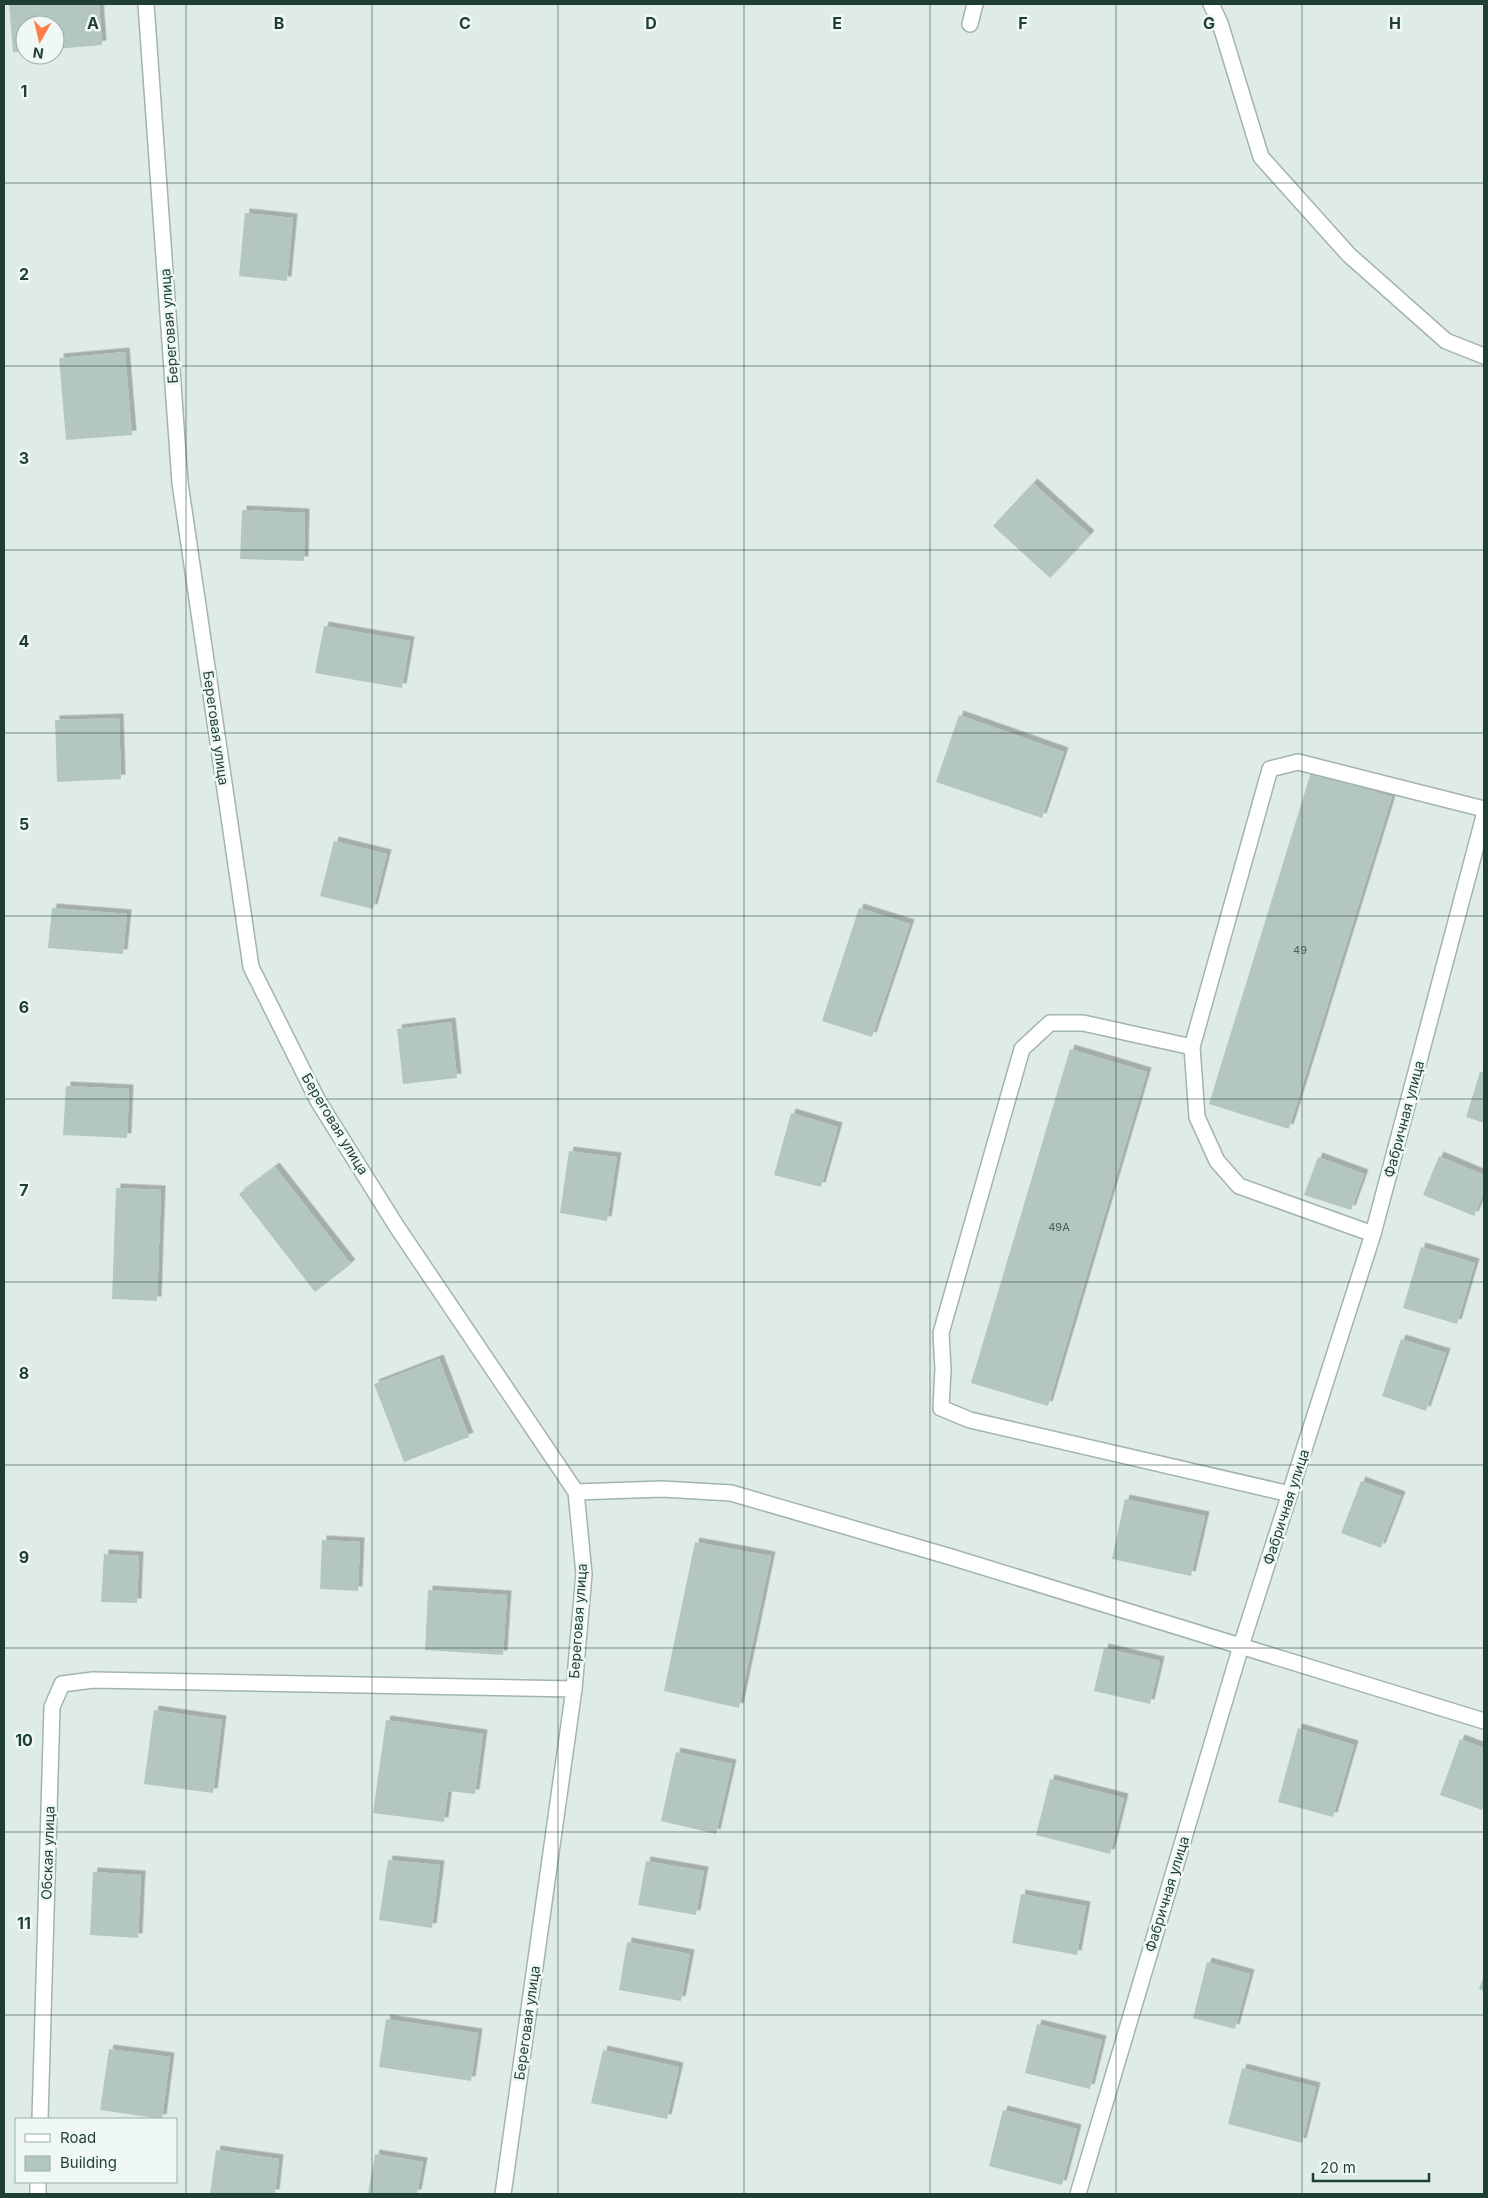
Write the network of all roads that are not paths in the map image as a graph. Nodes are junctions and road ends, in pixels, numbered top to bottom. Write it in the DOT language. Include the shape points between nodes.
graph roads {
  1 [pos="146,4"];
  2 [pos="975,4"];
  3 [pos="1211,4"];
  4 [pos="970,24"];
  5 [pos="1484,356"];
  6 [pos="1484,809"];
  7 [pos="1484,816"];
  8 [pos="1192,1046"];
  9 [pos="1373,1234"];
  10 [pos="576,1492"];
  11 [pos="1290,1494"];
  12 [pos="1242,1646"];
  13 [pos="574,1689"];
  14 [pos="1484,1721"];
  15 [pos="40,2118"];
  16 [pos="503,2194"];
  17 [pos="1078,2194"];
  1 -- 10 [label="street, Береговая улица" via="180,483 251,967 318,1101 397,1227"];
  2 -- 4 [label="street"];
  3 -- 5 [label="street" via="1220,23 1261,158 1349,254 1446,341"];
  6 -- 8 [label="street" via="1298,762 1270,770"];
  7 -- 9 [label="street, Фабричная улица"];
  8 -- 9 [label="street" via="1197,1117 1217,1161 1239,1186"];
  8 -- 11 [label="street" via="1084,1023 1050,1023 1022,1049 941,1333 941,1408 970,1420"];
  9 -- 11 [label="street, Фабричная улица"];
  10 -- 12 [label="street" via="662,1489 731,1493"];
  10 -- 13 [label="street, Береговая улица" via="584,1574"];
  11 -- 12 [label="street, Фабричная улица"];
  12 -- 14 [label="street"];
  12 -- 17 [label="street, Фабричная улица"];
  13 -- 15 [label="street, Обская улица" via="93,1680 62,1684 52,1707"];
  13 -- 16 [label="street, Береговая улица"];
}
